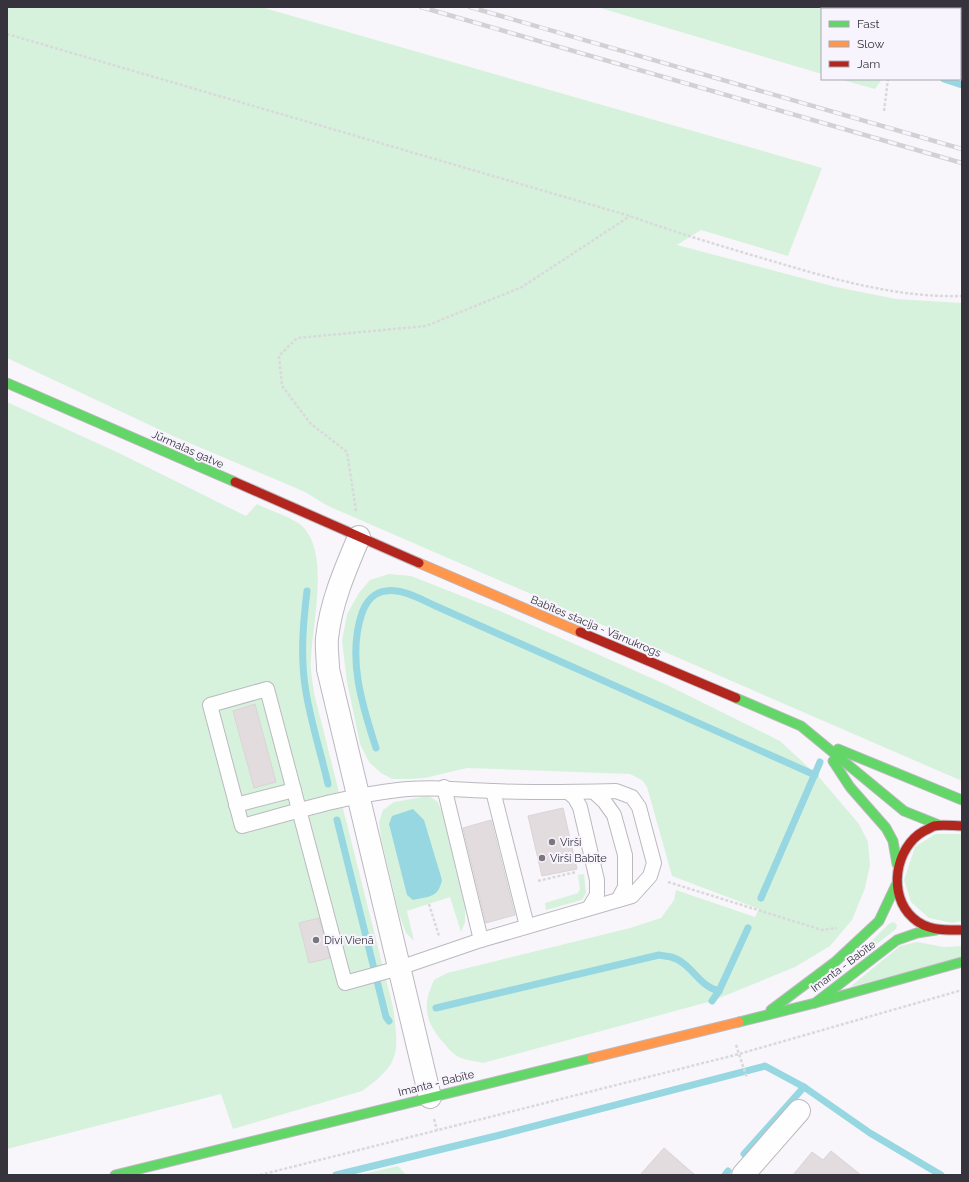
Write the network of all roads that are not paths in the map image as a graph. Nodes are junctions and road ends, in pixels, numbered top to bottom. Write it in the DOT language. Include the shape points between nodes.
graph roads {
  1 [pos="7,383"];
  2 [pos="359,537"];
  3 [pos="820,741"];
  4 [pos="444,787"];
  5 [pos="294,790"];
  6 [pos="493,791"];
  7 [pos="568,792"];
  8 [pos="594,792"];
  9 [pos="360,795"];
  10 [pos="962,800"];
  11 [pos="236,805"];
  12 [pos="299,810"];
  13 [pos="939,825"];
  14 [pos="962,826"];
  15 [pos="897,864"];
  16 [pos="896,885"];
  17 [pos="618,900"];
  18 [pos="589,908"];
  19 [pos="527,926"];
  20 [pos="936,930"];
  21 [pos="962,930"];
  22 [pos="481,940"];
  23 [pos="962,962"];
  24 [pos="399,968"];
  25 [pos="815,1002"];
  26 [pos="763,1015"];
  27 [pos="430,1097"];
  28 [pos="799,1111"];
  29 [pos="115,1175"];
  30 [pos="743,1175"];
  1 -- 2 [label="main road, Jūrmalas gatve"];
  2 -- 3 [label="main road, Babītes stacija - Vārnukrogs" via="800,726"];
  2 -- 9 [label="street" via="342,576 331,613 327,639 328,669 336,710"];
  3 -- 10 [label="main road"];
  3 -- 13 [label="main road, Babītes stacija - Vārnukrogs" via="904,811"];
  3 -- 15 [label="main road, Babītes stacija - Vārnukrogs" via="850,788 886,828 893,841"];
  4 -- 6 [label="lane"];
  4 -- 9 [label="lane"];
  4 -- 22 [label="lane"];
  5 -- 11 [label="lane"];
  5 -- 11 [label="lane" via="267,689 210,704"];
  5 -- 12 [label="lane"];
  6 -- 7 [label="lane"];
  6 -- 19 [label="lane"];
  7 -- 8 [label="lane"];
  7 -- 18 [label="lane" via="580,807 594,870 597,895"];
  8 -- 17 [label="lane" via="614,815 625,855 626,887"];
  8 -- 17 [label="lane" via="616,791 632,797 639,807 654,863 650,876 632,896"];
  9 -- 12 [label="lane"];
  9 -- 24 [label="street"];
  11 -- 12 [label="lane" via="242,826"];
  12 -- 24 [label="lane" via="345,983"];
  13 -- 14 [label="main road"];
  13 -- 15 [label="main road" via="912,838"];
  15 -- 16 [label="main road"];
  16 -- 20 [label="main road" via="905,908 924,925"];
  16 -- 26 [label="main road, Imanta - Babīte" via="879,921 858,942 810,983"];
  17 -- 18 [label="lane"];
  18 -- 19 [label="lane"];
  19 -- 22 [label="lane"];
  20 -- 21 [label="main road, Imanta - Babīte"];
  20 -- 25 [label="main road, Imanta - Babīte" via="897,940"];
  22 -- 24 [label="lane"];
  23 -- 25 [label="main road"];
  24 -- 27 [label="street"];
  25 -- 26 [label="main road, Imanta - Babīte" via="791,1011"];
  26 -- 27 [label="main road, Imanta - Babīte"];
  27 -- 29 [label="main road, Imanta - Babīte"];
  28 -- 30 [label="street"];
}
